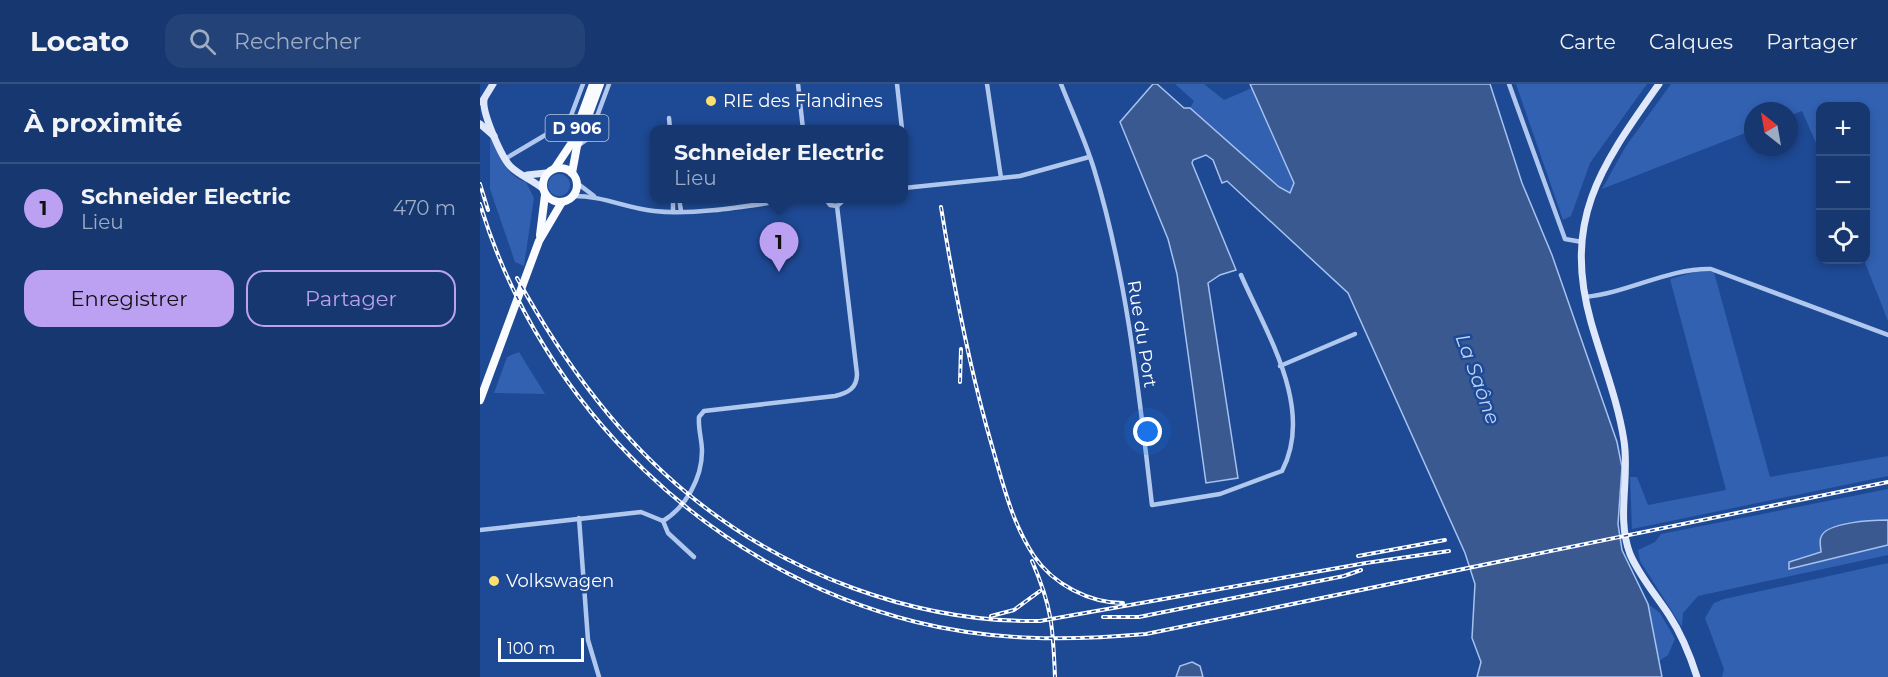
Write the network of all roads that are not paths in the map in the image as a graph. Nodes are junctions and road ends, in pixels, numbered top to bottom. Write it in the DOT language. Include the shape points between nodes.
graph roads {
  1 [pos="493,84"];
  2 [pos="583,84"];
  3 [pos="593,84"];
  4 [pos="600,84"];
  5 [pos="609,84"];
  6 [pos="798,84"];
  7 [pos="897,84"];
  8 [pos="987,84"];
  9 [pos="1061,84"];
  10 [pos="1509,84"];
  11 [pos="1659,84"];
  12 [pos="482,102"];
  13 [pos="669,118"];
  14 [pos="484,119"];
  15 [pos="480,124"];
  16 [pos="670,125"];
  17 [pos="803,125"];
  18 [pos="902,125"];
  19 [pos="496,138"];
  20 [pos="577,146"];
  21 [pos="1089,157"];
  22 [pos="504,159"];
  23 [pos="555,168"];
  24 [pos="546,173"];
  25 [pos="572,173"];
  26 [pos="527,176"];
  27 [pos="1000,178"];
  28 [pos="577,183"];
  29 [pos="908,187"];
  30 [pos="544,191"];
  31 [pos="573,196"];
  32 [pos="594,196"];
  33 [pos="562,202"];
  34 [pos="673,203"];
  35 [pos="680,203"];
  36 [pos="756,203"];
  37 [pos="829,203"];
  38 [pos="840,203"];
  39 [pos="837,206"];
  40 [pos="681,211"];
  41 [pos="673,212"];
  42 [pos="539,241"];
  43 [pos="1582,242"];
  44 [pos="1241,274"];
  45 [pos="1585,297"];
  46 [pos="1355,334"];
  47 [pos="1888,334"];
  48 [pos="1280,366"];
  49 [pos="480,400"];
  50 [pos="579,518"];
  51 [pos="663,521"];
  52 [pos="480,530"];
  53 [pos="694,557"];
  54 [pos="599,677"];
  55 [pos="1697,677"];
  1 -- 12 [label="main road"];
  2 -- 22 [label="street" via="569,121"];
  3 -- 23 [label="main road, D 906" via="571,144"];
  4 -- 20 [label="main road, D 906"];
  5 -- 20 [label="street" via="589,138"];
  6 -- 17 [label="street"];
  7 -- 18 [label="street"];
  8 -- 27 [label="street"];
  9 -- 21 [label="street, Rue du Port"];
  10 -- 43 [label="street" via="1565,239"];
  11 -- 43 [label="main road" via="1601,171 1587,211"];
  12 -- 14 [label="main road"];
  13 -- 16 [label="street"];
  14 -- 19 [label="main road"];
  15 -- 19 [label="main road"];
  19 -- 22 [label="main road"];
  20 -- 25 [label="main road, D 906"];
  21 -- 27 [label="street" via="1041,172"];
  21 -- 48 [label="street, Rue du Port" via="1116,260 1152,505 1220,494 1282,471 1292,450 1293,428 1292,408"];
  22 -- 26 [label="main road"];
  23 -- 24 [label="main road"];
  23 -- 25 [label="main road"];
  24 -- 26 [label="main road"];
  24 -- 30 [label="main road"];
  25 -- 28 [label="main road"];
  26 -- 30 [label="main road"];
  27 -- 29 [label="street"];
  28 -- 31 [label="main road"];
  28 -- 32 [label="street"];
  30 -- 33 [label="main road" via="552,201"];
  30 -- 42 [label="main road"];
  31 -- 32 [label="street"];
  31 -- 33 [label="main road"];
  32 -- 41 [label="street" via="638,208"];
  33 -- 42 [label="main road"];
  34 -- 41 [label="street"];
  35 -- 40 [label="street"];
  36 -- 40 [label="street"];
  37 -- 39 [label="street"];
  38 -- 39 [label="street"];
  39 -- 51 [label="street" via="857,374 854,387 835,396 704,411 698,422 702,451 697,480"];
  40 -- 41 [label="street"];
  42 -- 49 [label="main road"];
  43 -- 45 [label="main road"];
  44 -- 48 [label="street, Rue du Port"];
  45 -- 47 [label="street" via="1711,269"];
  45 -- 55 [label="main road" via="1624,439 1623,511 1627,542 1639,571 1688,647"];
  46 -- 48 [label="street"];
  50 -- 51 [label="street" via="640,512"];
  50 -- 52 [label="street"];
  50 -- 54 [label="street" via="588,640"];
  51 -- 53 [label="street" via="668,533"];
}
